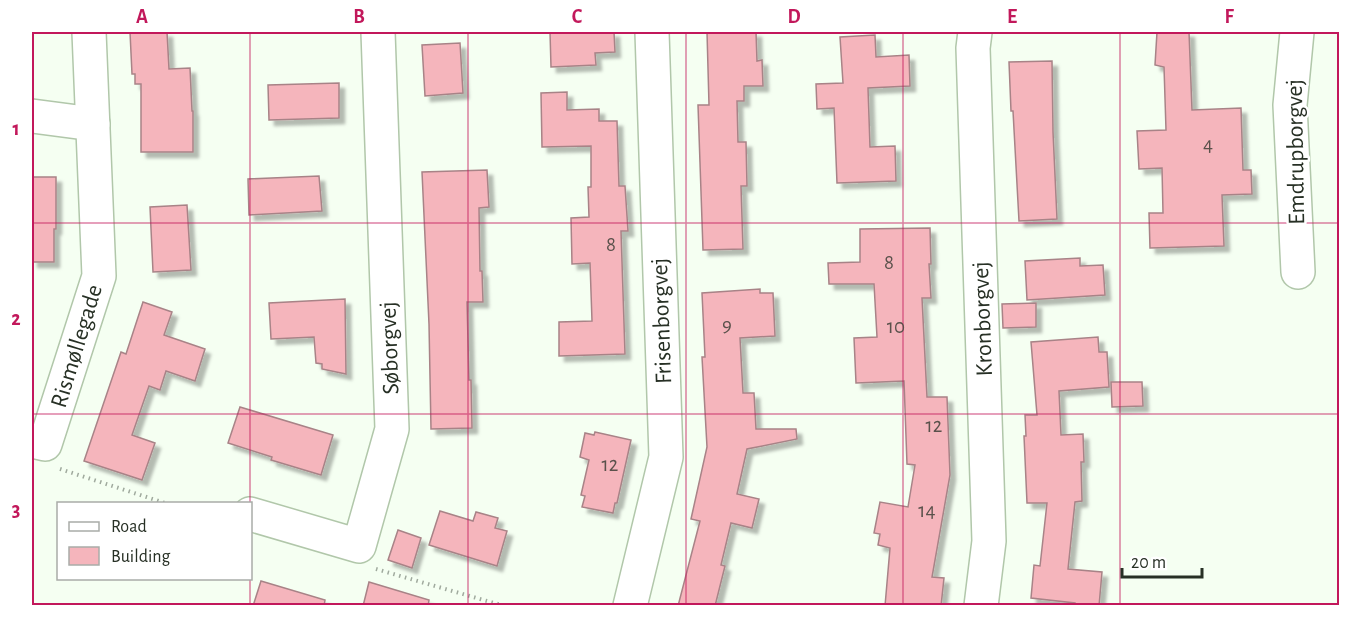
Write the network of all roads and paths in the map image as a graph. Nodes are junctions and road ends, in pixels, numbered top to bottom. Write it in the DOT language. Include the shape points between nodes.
graph roads {
  1 [pos="89,32"];
  2 [pos="378,32"];
  3 [pos="652,32"];
  4 [pos="975,32"];
  5 [pos="1297,32"];
  6 [pos="32,116"];
  7 [pos="93,124"];
  8 [pos="1298,272"];
  9 [pos="38,442"];
  10 [pos="162,502"];
  11 [pos="252,515"];
  12 [pos="359,546"];
  13 [pos="505,606"];
  14 [pos="630,606"];
  15 [pos="981,606"];
  1 -- 7 [label="street, Rismøllegade"];
  2 -- 12 [label="street, Søborgvej" via="392,429"];
  3 -- 14 [label="street, Frisenborgvej" via="666,458"];
  4 -- 15 [label="street, Kronborgvej" via="989,541"];
  5 -- 8 [label="street, Emdrupborgvej" via="1290,105"];
  6 -- 7 [label="street"];
  7 -- 9 [label="street, Rismøllegade" via="99,276"];
  9 -- 10 [label="path" via="55,467"];
  11 -- 12 [label="street"];
  12 -- 13 [label="path" via="367,566"];
}
